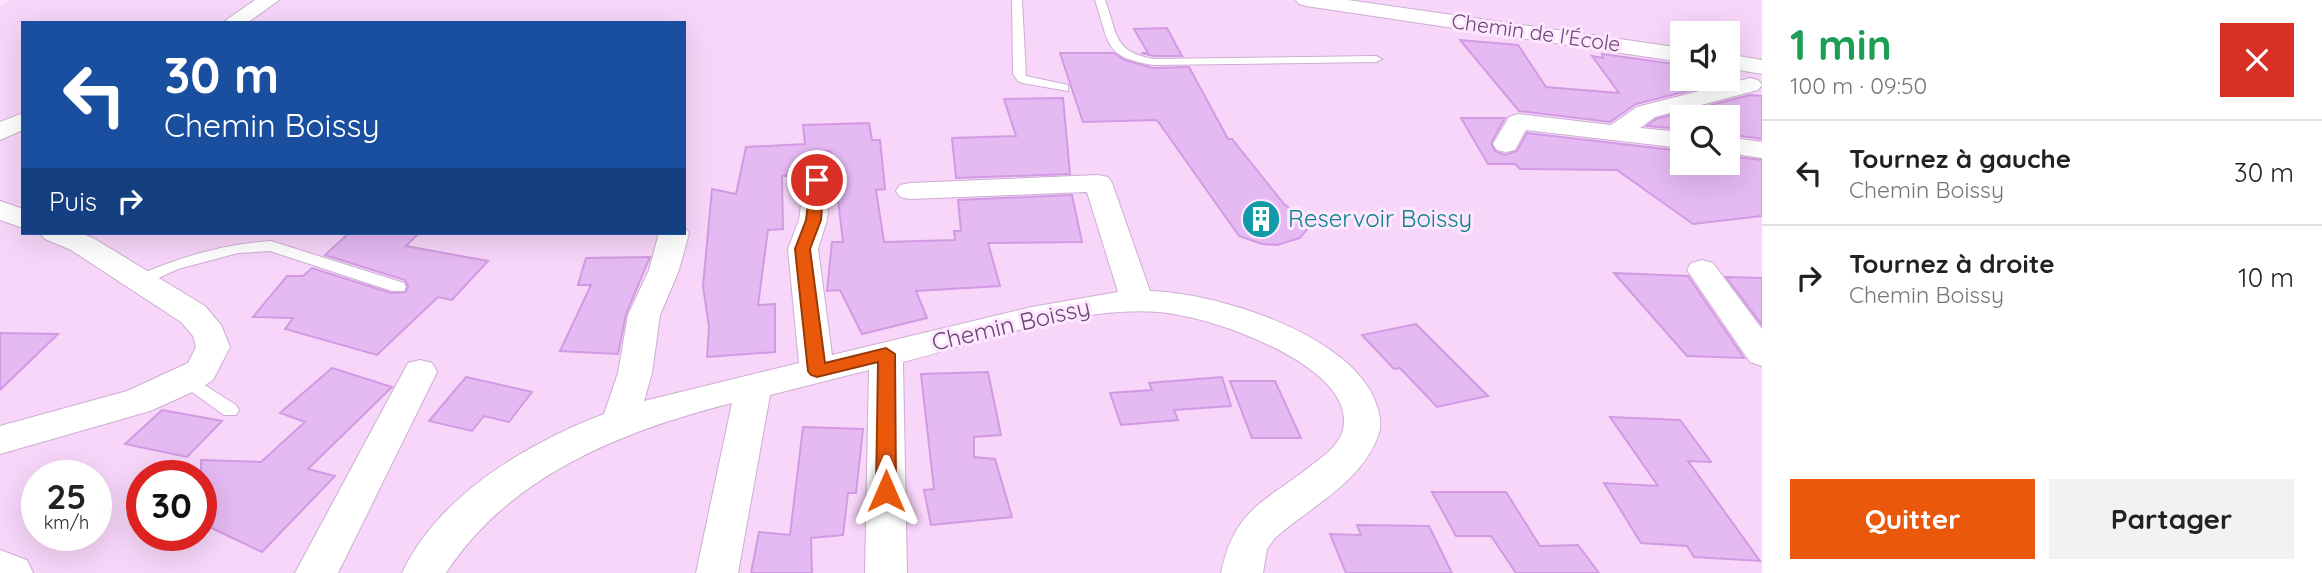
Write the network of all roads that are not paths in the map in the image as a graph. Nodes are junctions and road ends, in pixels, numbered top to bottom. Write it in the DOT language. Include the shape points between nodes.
graph roads {
  1 [pos="269,0"];
  2 [pos="1017,0"];
  3 [pos="1100,0"];
  4 [pos="1306,0"];
  5 [pos="235,21"];
  6 [pos="1670,53"];
  7 [pos="1376,59"];
  8 [pos="1740,69"];
  9 [pos="1740,77"];
  10 [pos="1758,81"];
  11 [pos="1063,88"];
  12 [pos="21,121"];
  13 [pos="0,132"];
  14 [pos="1615,133"];
  15 [pos="1670,139"];
  16 [pos="1506,144"];
  17 [pos="1740,147"];
  18 [pos="1762,150"];
  19 [pos="820,160"];
  20 [pos="910,191"];
  21 [pos="0,210"];
  22 [pos="21,218"];
  23 [pos="60,235"];
  24 [pos="673,235"];
  25 [pos="1702,270"];
  26 [pos="141,281"];
  27 [pos="398,287"];
  28 [pos="1137,301"];
  29 [pos="886,354"];
  30 [pos="1762,354"];
  31 [pos="817,371"];
  32 [pos="420,372"];
  33 [pos="187,380"];
  34 [pos="754,385"];
  35 [pos="230,410"];
  36 [pos="620,422"];
  37 [pos="0,440"];
  38 [pos="0,568"];
  39 [pos="12,573"];
  40 [pos="316,573"];
  41 [pos="423,573"];
  42 [pos="717,573"];
  43 [pos="886,573"];
  44 [pos="1242,573"];
  1 -- 5 [label="street"];
  2 -- 11 [label="lane" via="1019,74 1029,83"];
  3 -- 7 [label="lane" via="1118,50 1131,58 1154,62"];
  4 -- 6 [label="street, Chemin de l'École"];
  8 -- 10 [label="street"];
  9 -- 10 [label="street"];
  10 -- 14 [label="street" via="1646,112"];
  12 -- 13 [label="street"];
  14 -- 15 [label="street"];
  14 -- 16 [label="street" via="1518,122"];
  17 -- 18 [label="street"];
  19 -- 31 [label="street" via="813,220 803,249"];
  20 -- 28 [label="street" via="1098,183"];
  21 -- 22 [label="street"];
  23 -- 26 [label="street"];
  24 -- 36 [label="street" via="644,315 635,373"];
  25 -- 30 [label="street"];
  26 -- 27 [label="lane" via="173,266 224,252 271,246"];
  26 -- 33 [label="street" via="193,314 209,333 213,347 207,361"];
  28 -- 29 [label="street, Chemin Boissy" via="1057,314"];
  28 -- 44 [label="street, Chemin Boissy" via="1198,308 1283,340 1332,367 1358,402 1363,427 1352,449 1335,470 1267,520 1250,542"];
  29 -- 31 [label="street, Chemin Boissy"];
  29 -- 43 [label="street"];
  31 -- 34 [label="street, Chemin Boissy"];
  32 -- 40 [label="street"];
  33 -- 35 [label="lane"];
  33 -- 37 [label="street" via="137,402"];
  34 -- 36 [label="street, Chemin Boissy"];
  34 -- 42 [label="street"];
  36 -- 41 [label="street, Chemin Boissy" via="558,451 502,487 450,534"];
  38 -- 39 [label="street"];
}
